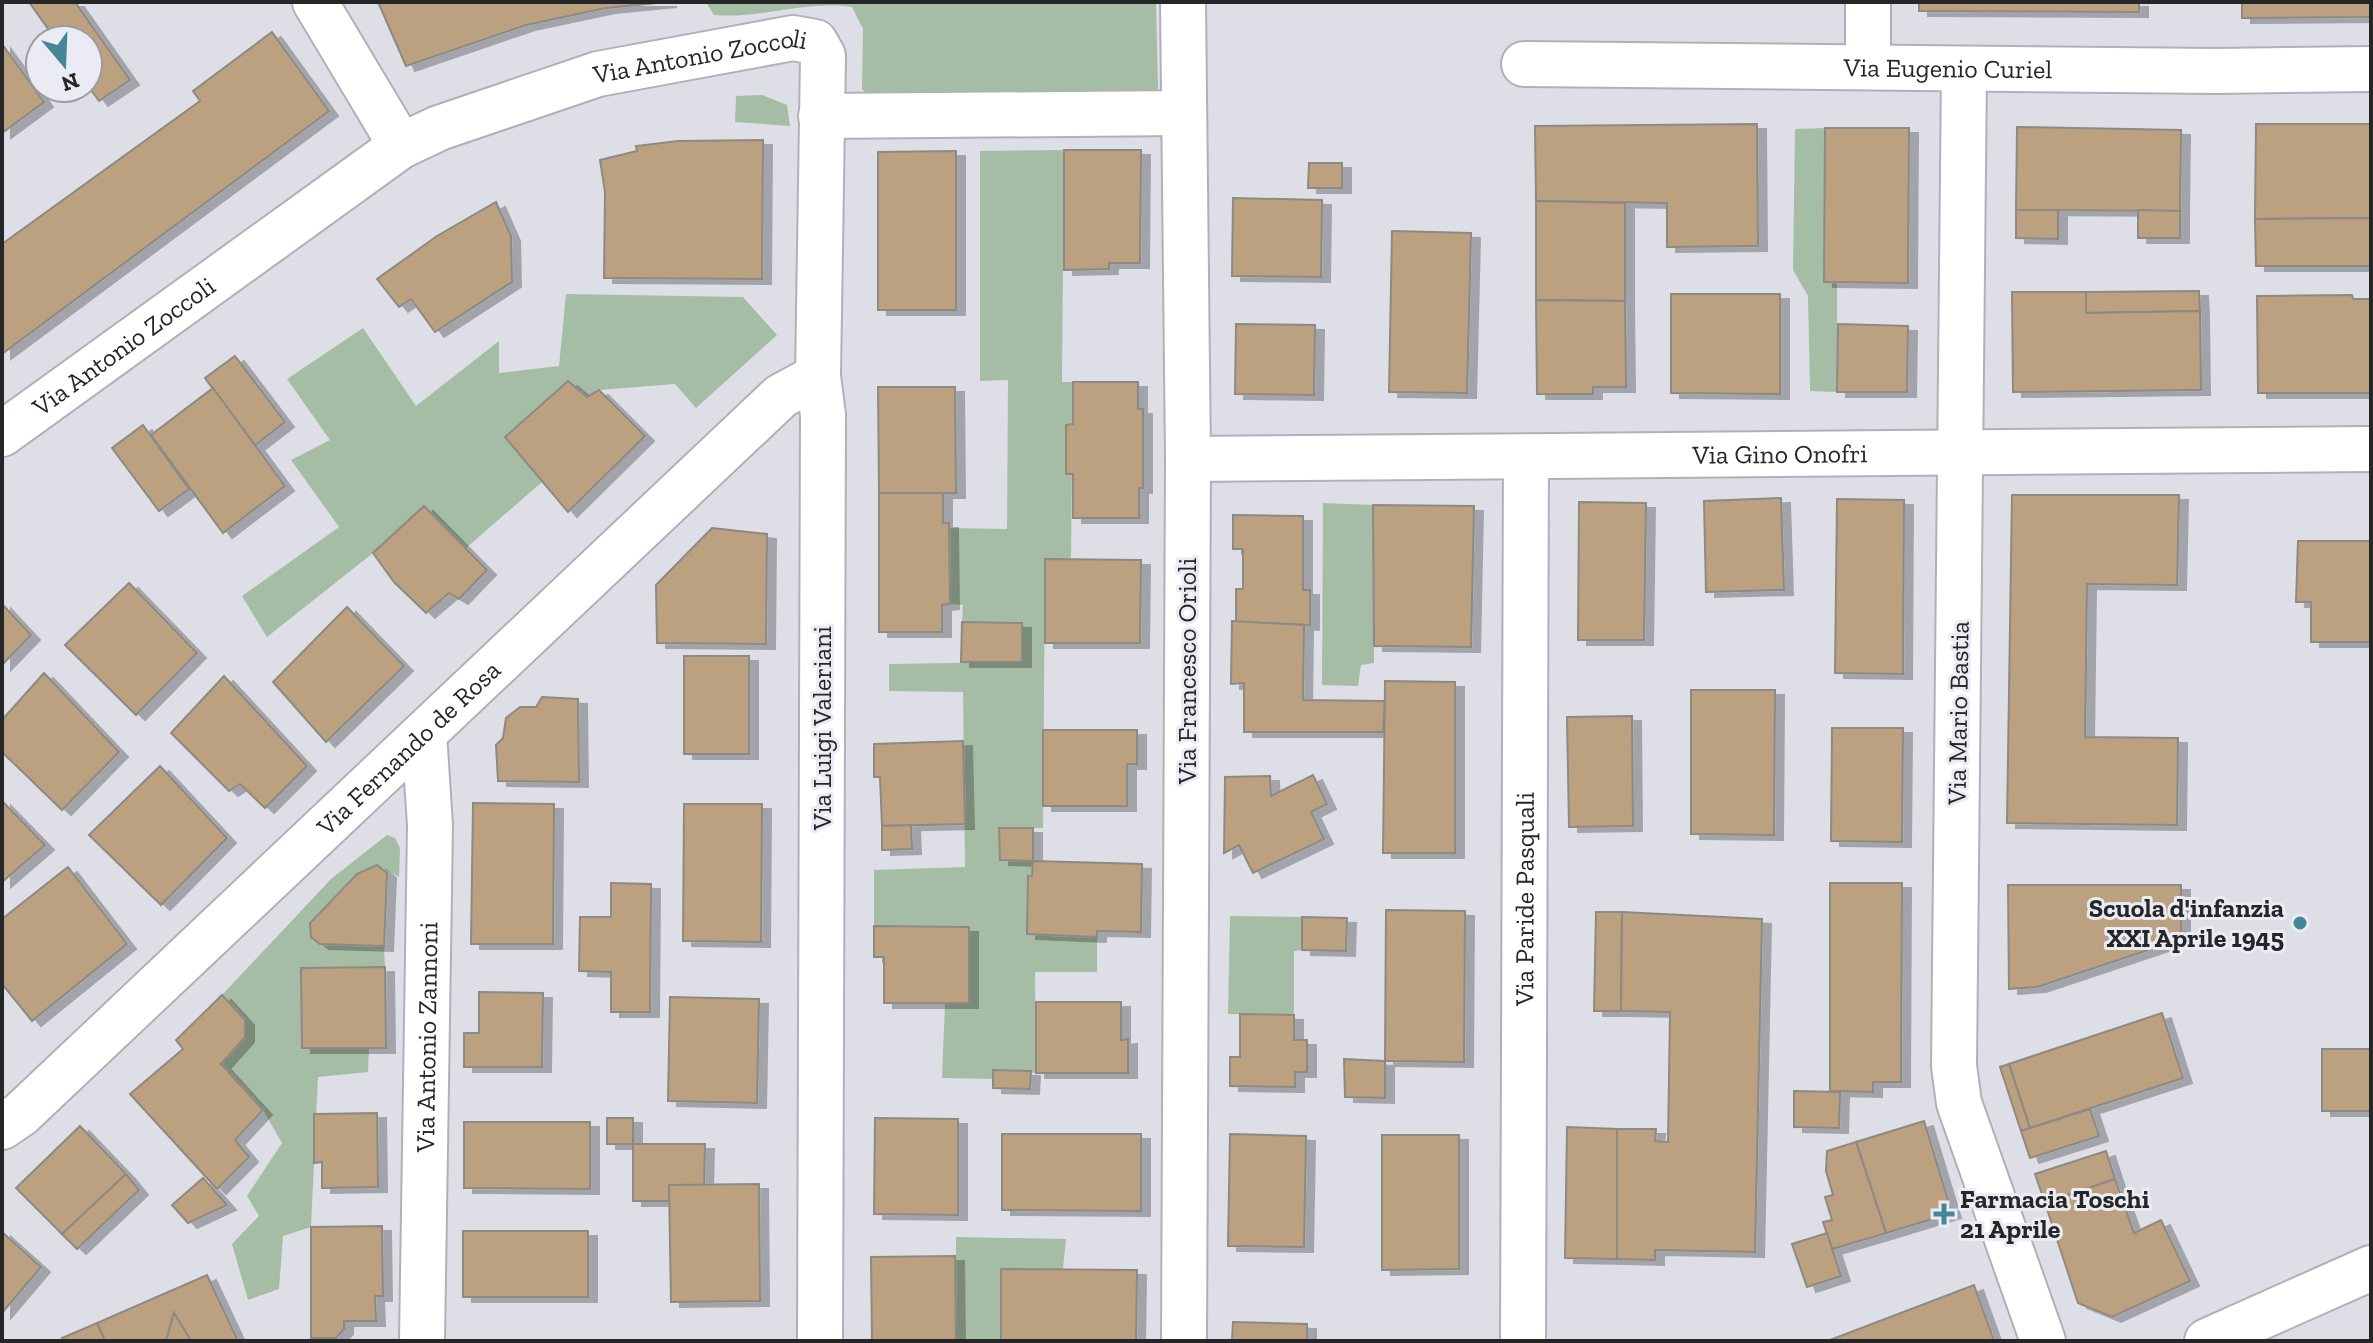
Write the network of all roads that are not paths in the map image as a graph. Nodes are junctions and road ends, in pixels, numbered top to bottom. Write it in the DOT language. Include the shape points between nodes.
graph roads {
  1 [pos="315,2"];
  2 [pos="1183,2"];
  3 [pos="1868,2"];
  4 [pos="1524,64"];
  5 [pos="1868,67"];
  6 [pos="2371,69"];
  7 [pos="1964,70"];
  8 [pos="1184,113"];
  9 [pos="821,116"];
  10 [pos="401,146"];
  11 [pos="818,376"];
  12 [pos="2,434"];
  13 [pos="2371,449"];
  14 [pos="1960,455"];
  15 [pos="1526,457"];
  16 [pos="1188,459"];
  17 [pos="424,734"];
  18 [pos="2,1127"];
  19 [pos="2371,1268"];
  20 [pos="422,1341"];
  21 [pos="820,1341"];
  22 [pos="1184,1341"];
  23 [pos="1523,1341"];
  24 [pos="2043,1341"];
  25 [pos="2207,1341"];
  1 -- 10 [label="street"];
  2 -- 8 [label="street, Via Francesco Orioli"];
  3 -- 5 [label="street"];
  4 -- 5 [label="street, Via Eugenio Curiel"];
  5 -- 7 [label="street, Via Eugenio Curiel"];
  6 -- 7 [label="street, Via Eugenio Curiel"];
  7 -- 14 [label="street, Via Mario Bastia"];
  8 -- 9 [label="street"];
  8 -- 16 [label="street, Via Francesco Orioli"];
  9 -- 10 [label="street, Via Antonio Zoccoli" via="823,56 815,42 793,38 598,74"];
  9 -- 11 [label="street, Via Luigi Valeriani"];
  10 -- 12 [label="street, Via Antonio Zoccoli"];
  11 -- 17 [label="street, Via Fernando de Rosa" via="781,396"];
  11 -- 21 [label="street, Via Luigi Valeriani" via="823,415"];
  13 -- 14 [label="street, Via Gino Onofri"];
  14 -- 15 [label="street, Via Gino Onofri"];
  14 -- 24 [label="street, Via Mario Bastia" via="1954,1066 1959,1103"];
  15 -- 16 [label="street, Via Gino Onofri"];
  15 -- 23 [label="street, Via Paride Pasquali"];
  16 -- 22 [label="street, Via Francesco Orioli"];
  17 -- 18 [label="street, Via Fernando de Rosa"];
  17 -- 20 [label="street, Via Antonio Zannoni" via="430,825"];
  19 -- 25 [label="street"];
}
